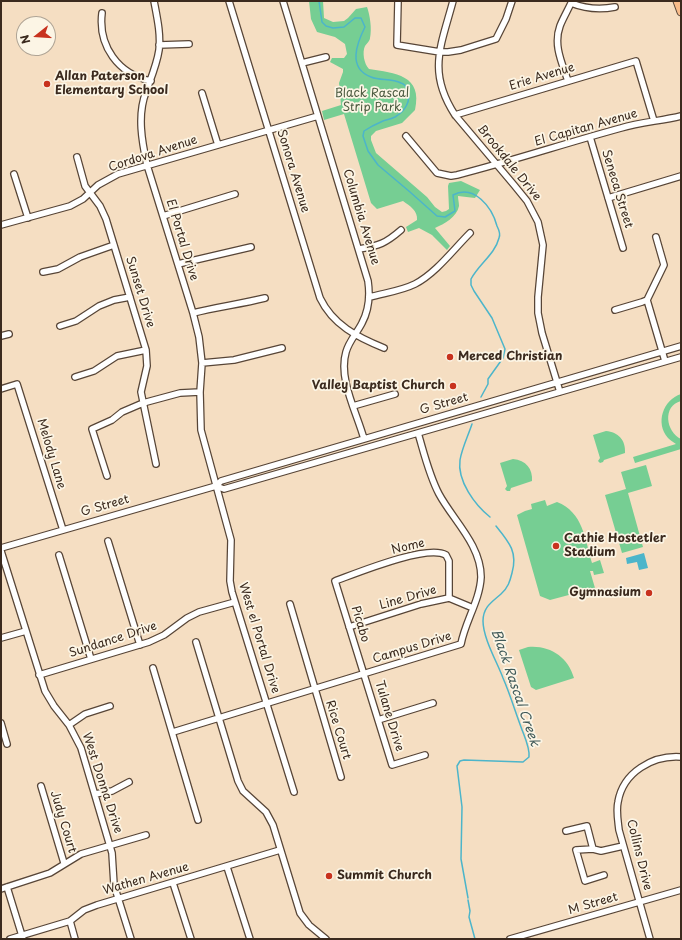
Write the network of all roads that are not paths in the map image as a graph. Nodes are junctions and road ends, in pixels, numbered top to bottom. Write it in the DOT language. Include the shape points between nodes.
graph roads {
  1 [pos="154,1"];
  2 [pos="229,1"];
  3 [pos="283,1"];
  4 [pos="398,1"];
  5 [pos="453,1"];
  6 [pos="512,1"];
  7 [pos="678,1"];
  8 [pos="572,2"];
  9 [pos="615,7"];
  10 [pos="681,12"];
  11 [pos="102,13"];
  12 [pos="189,44"];
  13 [pos="159,45"];
  14 [pos="440,52"];
  15 [pos="326,57"];
  16 [pos="302,64"];
  17 [pos="151,81"];
  18 [pos="568,81"];
  19 [pos="202,93"];
  20 [pos="455,115"];
  21 [pos="318,116"];
  22 [pos="681,116"];
  23 [pos="654,121"];
  24 [pos="268,130"];
  25 [pos="406,136"];
  26 [pos="590,137"];
  27 [pos="218,145"];
  28 [pos="77,157"];
  29 [pos="147,165"];
  30 [pos="497,165"];
  31 [pos="14,174"];
  32 [pos="681,176"];
  33 [pos="89,193"];
  34 [pos="235,194"];
  35 [pos="608,198"];
  36 [pos="163,216"];
  37 [pos="28,218"];
  38 [pos="1,225"];
  39 [pos="401,230"];
  40 [pos="470,233"];
  41 [pos="656,237"];
  42 [pos="114,245"];
  43 [pos="251,247"];
  44 [pos="623,248"];
  45 [pos="359,249"];
  46 [pos="178,264"];
  47 [pos="43,272"];
  48 [pos="130,297"];
  49 [pos="370,297"];
  50 [pos="265,298"];
  51 [pos="647,300"];
  52 [pos="615,310"];
  53 [pos="193,313"];
  54 [pos="60,326"];
  55 [pos="9,334"];
  56 [pos="355,335"];
  57 [pos="1,336"];
  58 [pos="681,346"];
  59 [pos="282,348"];
  60 [pos="384,348"];
  61 [pos="146,350"];
  62 [pos="662,352"];
  63 [pos="681,357"];
  64 [pos="665,361"];
  65 [pos="202,363"];
  66 [pos="75,377"];
  67 [pos="557,383"];
  68 [pos="1,389"];
  69 [pos="200,392"];
  70 [pos="560,392"];
  71 [pos="396,394"];
  72 [pos="143,403"];
  73 [pos="353,406"];
  74 [pos="418,433"];
  75 [pos="364,439"];
  76 [pos="156,464"];
  77 [pos="107,476"];
  78 [pos="216,486"];
  79 [pos="63,530"];
  80 [pos="108,541"];
  81 [pos="1,549"];
  82 [pos="59,555"];
  83 [pos="335,581"];
  84 [pos="449,598"];
  85 [pos="234,602"];
  86 [pos="290,604"];
  87 [pos="472,608"];
  88 [pos="349,627"];
  89 [pos="26,631"];
  90 [pos="1,638"];
  91 [pos="196,642"];
  92 [pos="140,645"];
  93 [pos="91,659"];
  94 [pos="153,668"];
  95 [pos="364,674"];
  96 [pos="39,675"];
  97 [pos="314,689"];
  98 [pos="268,703"];
  99 [pos="433,703"];
  100 [pos="110,706"];
  101 [pos="219,718"];
  102 [pos="378,720"];
  103 [pos="1,723"];
  104 [pos="70,725"];
  105 [pos="173,732"];
  106 [pos="7,744"];
  107 [pos="425,755"];
  108 [pos="681,757"];
  109 [pos="341,777"];
  110 [pos="129,782"];
  111 [pos="41,786"];
  112 [pos="294,792"];
  113 [pos="95,794"];
  114 [pos="198,820"];
  115 [pos="566,832"];
  116 [pos="146,835"];
  117 [pos="110,845"];
  118 [pos="623,846"];
  119 [pos="593,849"];
  120 [pos="280,850"];
  121 [pos="64,863"];
  122 [pos="227,867"];
  123 [pos="604,875"];
  124 [pos="173,883"];
  125 [pos="4,888"];
  126 [pos="681,890"];
  127 [pos="118,898"];
  128 [pos="640,902"];
  129 [pos="70,921"];
  130 [pos="22,937"];
  131 [pos="10,939"];
  132 [pos="75,939"];
  133 [pos="131,939"];
  134 [pos="191,939"];
  135 [pos="250,939"];
  136 [pos="326,939"];
  137 [pos="510,939"];
  138 [pos="650,939"];
  1 -- 13 [label="street, El Portal Drive"];
  2 -- 24 [label="street, Sonora Avenue"];
  3 -- 16 [label="street, Columbia Avenue"];
  4 -- 14 [label="street" via="397,45"];
  5 -- 14 [label="street, Brookdale Drive"];
  6 -- 14 [label="street" via="496,39 461,50"];
  7 -- 10 [label="main road"];
  8 -- 9 [label="street" via="588,8"];
  8 -- 18 [label="street" via="562,21 558,36 559,53"];
  11 -- 17 [label="street" via="103,37 113,58 130,74"];
  12 -- 13 [label="street"];
  13 -- 17 [label="street, El Portal Drive"];
  14 -- 20 [label="street, Brookdale Drive" via="440,83"];
  15 -- 16 [label="street"];
  16 -- 21 [label="street, Columbia Avenue"];
  17 -- 29 [label="street, El Portal Drive" via="144,101 142,123"];
  18 -- 20 [label="street, Erie Avenue"];
  18 -- 23 [label="street, Erie Avenue" via="636,61"];
  19 -- 27 [label="street"];
  20 -- 30 [label="street, Brookdale Drive"];
  21 -- 24 [label="street, Cordova Avenue"];
  21 -- 45 [label="street, Columbia Avenue"];
  22 -- 23 [label="street, El Capitan Avenue"];
  23 -- 26 [label="street, El Capitan Avenue"];
  24 -- 27 [label="street, Cordova Avenue"];
  24 -- 56 [label="street, Sonora Avenue" via="320,298 328,313"];
  25 -- 30 [label="street, El Capitan Avenue" via="437,173 451,176"];
  26 -- 30 [label="street, El Capitan Avenue"];
  26 -- 35 [label="street, Seneca Street"];
  27 -- 29 [label="street, Cordova Avenue"];
  28 -- 33 [label="street, Sunset Drive"];
  29 -- 33 [label="street, Cordova Avenue" via="118,174"];
  29 -- 36 [label="street, El Portal Drive"];
  30 -- 67 [label="street, Brookdale Drive" via="527,201 538,222 543,245 538,313"];
  31 -- 37 [label="street"];
  32 -- 35 [label="street"];
  33 -- 37 [label="street, Cordova Avenue" via="70,206"];
  33 -- 42 [label="street, Sunset Drive" via="103,212"];
  34 -- 36 [label="street"];
  35 -- 44 [label="street, Seneca Street"];
  36 -- 46 [label="street, El Portal Drive"];
  37 -- 38 [label="street, Cordova Avenue"];
  39 -- 45 [label="street" via="384,243"];
  40 -- 49 [label="street" via="422,280 404,288"];
  41 -- 51 [label="street" via="664,265"];
  42 -- 47 [label="street"];
  42 -- 48 [label="street, Sunset Drive"];
  43 -- 46 [label="street"];
  45 -- 49 [label="street, Columbia Avenue"];
  46 -- 53 [label="street, El Portal Drive"];
  48 -- 54 [label="street" via="99,306 76,321"];
  48 -- 61 [label="street, Sunset Drive"];
  49 -- 56 [label="street, Columbia Avenue" via="365,317"];
  50 -- 53 [label="street"];
  51 -- 52 [label="street"];
  51 -- 62 [label="street"];
  53 -- 65 [label="street, El Portal Drive"];
  55 -- 57 [label="street"];
  56 -- 60 [label="street, Sonora Avenue"];
  56 -- 73 [label="street, Columbia Avenue" via="345,353 344,364 345,379"];
  58 -- 62 [label="street, G Street"];
  59 -- 65 [label="street" via="239,359"];
  61 -- 66 [label="street" via="116,356 94,371"];
  61 -- 72 [label="street, Sunset Drive" via="147,366 141,392"];
  62 -- 64 [label="street"];
  62 -- 67 [label="street, G Street"];
  63 -- 64 [label="street, G Street"];
  64 -- 70 [label="street, G Street"];
  65 -- 69 [label="street, El Portal Drive"];
  67 -- 70 [label="street, Brookdale Drive"];
  67 -- 75 [label="street, G Street"];
  68 -- 79 [label="street, Melody Lane" via="17,384"];
  69 -- 72 [label="street" via="180,393"];
  69 -- 78 [label="street, El Portal Drive" via="201,430"];
  70 -- 74 [label="street, G Street"];
  71 -- 73 [label="street"];
  72 -- 76 [label="street, Sunset Drive"];
  72 -- 77 [label="street" via="92,429"];
  73 -- 75 [label="street, Columbia Avenue"];
  74 -- 78 [label="street, G Street" via="224,489"];
  74 -- 87 [label="street, Campus Drive" via="435,487 476,553 480,567 480,582"];
  75 -- 78 [label="street, G Street" via="221,481"];
  78 -- 79 [label="street, G Street"];
  78 -- 85 [label="street, West el Portal Drive" via="231,540 230,581"];
  79 -- 81 [label="street, G Street"];
  80 -- 92 [label="street"];
  81 -- 89 [label="street, West Donna Drive"];
  82 -- 93 [label="street"];
  83 -- 84 [label="street, Nome" via="419,553 436,552 446,555 449,561"];
  83 -- 88 [label="street, Picabo"];
  84 -- 87 [label="street, Line Drive"];
  84 -- 88 [label="street, Line Drive" via="421,604"];
  85 -- 92 [label="street, Sundance Drive" via="199,612 164,635"];
  85 -- 98 [label="street, West el Portal Drive"];
  86 -- 97 [label="street, Rice Court"];
  87 -- 95 [label="street, Campus Drive" via="461,644"];
  88 -- 95 [label="street, Picabo"];
  89 -- 90 [label="street"];
  89 -- 96 [label="street, West Donna Drive"];
  91 -- 101 [label="street"];
  92 -- 93 [label="street, Sundance Drive"];
  93 -- 96 [label="street, Sundance Drive"];
  94 -- 105 [label="street"];
  95 -- 97 [label="street, Campus Drive"];
  95 -- 102 [label="street, Tulane Drive"];
  96 -- 104 [label="street, West Donna Drive" via="48,697"];
  97 -- 98 [label="street, Campus Drive"];
  97 -- 109 [label="street, Rice Court"];
  98 -- 101 [label="street, Campus Drive"];
  98 -- 112 [label="street, West el Portal Drive"];
  99 -- 102 [label="street"];
  100 -- 104 [label="street" via="84,714"];
  101 -- 105 [label="street, Campus Drive"];
  101 -- 120 [label="street" via="238,781 243,791 266,812 273,825"];
  102 -- 107 [label="street, Tulane Drive" via="392,765"];
  103 -- 106 [label="street"];
  104 -- 113 [label="street, West Donna Drive" via="81,748"];
  105 -- 114 [label="street"];
  108 -- 118 [label="street, Collins Drive" via="653,760 643,765 624,786 618,802 617,816"];
  110 -- 113 [label="street" via="112,791"];
  111 -- 121 [label="street, Judy Court"];
  113 -- 117 [label="street, West Donna Drive"];
  115 -- 119 [label="street" via="587,826"];
  116 -- 117 [label="street"];
  117 -- 121 [label="street" via="81,854"];
  117 -- 127 [label="street, West Donna Drive"];
  118 -- 119 [label="street" via="601,851"];
  118 -- 128 [label="street, Collins Drive"];
  119 -- 123 [label="street" via="576,850 585,880"];
  120 -- 122 [label="street, Wathen Avenue"];
  120 -- 136 [label="street" via="297,908 309,925"];
  121 -- 125 [label="street" via="50,873"];
  122 -- 124 [label="street, Wathen Avenue"];
  122 -- 135 [label="street"];
  124 -- 127 [label="street, Wathen Avenue"];
  124 -- 134 [label="street"];
  125 -- 130 [label="street"];
  126 -- 128 [label="street, M Street"];
  127 -- 129 [label="street, Wathen Avenue" via="89,908"];
  127 -- 133 [label="street, West Donna Drive"];
  128 -- 137 [label="street, M Street"];
  128 -- 138 [label="street, Collins Drive"];
  129 -- 130 [label="street, Wathen Avenue"];
  129 -- 132 [label="street"];
  130 -- 131 [label="street, Wathen Avenue"];
}
